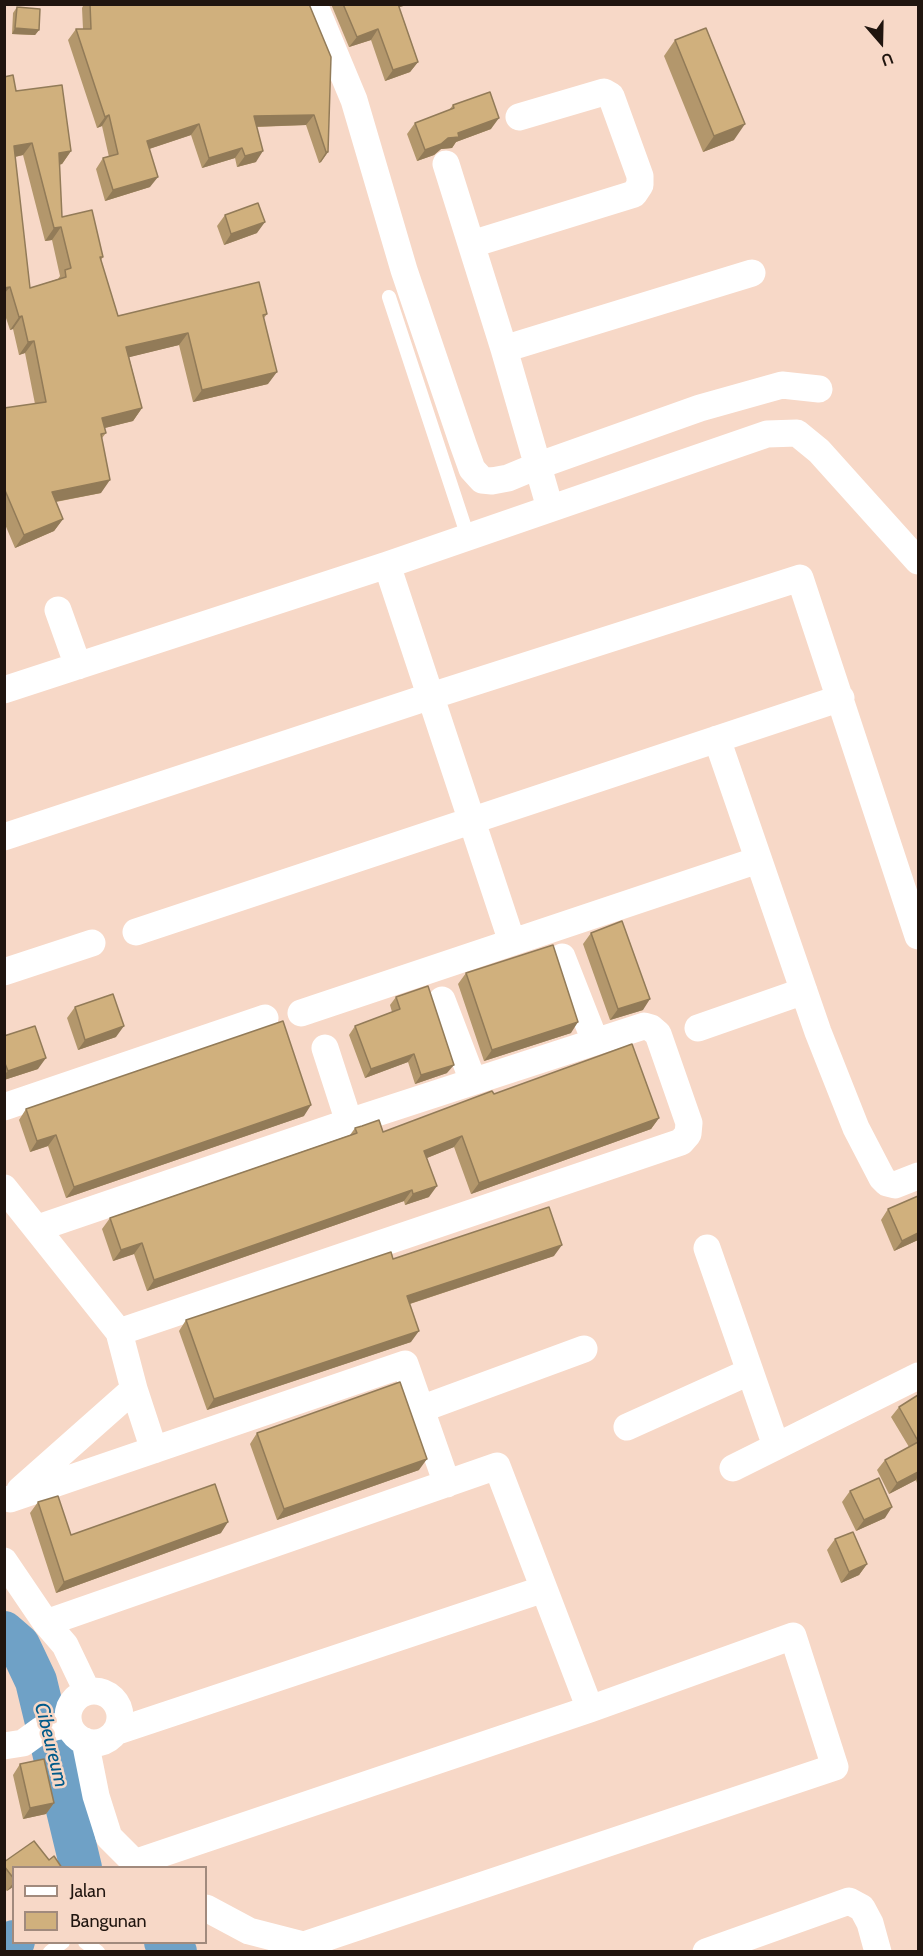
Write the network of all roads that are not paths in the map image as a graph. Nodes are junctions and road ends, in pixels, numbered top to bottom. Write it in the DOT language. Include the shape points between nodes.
graph roads {
  1 [pos="314,4"];
  2 [pos="519,117"];
  3 [pos="446,164"];
  4 [pos="472,244"];
  5 [pos="752,273"];
  6 [pos="389,297"];
  7 [pos="504,349"];
  8 [pos="819,389"];
  9 [pos="537,465"];
  10 [pos="550,508"];
  11 [pos="468,537"];
  12 [pos="918,561"];
  13 [pos="387,565"];
  14 [pos="58,610"];
  15 [pos="78,666"];
  16 [pos="4,690"];
  17 [pos="431,696"];
  18 [pos="841,698"];
  19 [pos="717,739"];
  20 [pos="472,821"];
  21 [pos="4,837"];
  22 [pos="758,860"];
  23 [pos="136,932"];
  24 [pos="918,936"];
  25 [pos="512,942"];
  26 [pos="92,943"];
  27 [pos="562,957"];
  28 [pos="4,972"];
  29 [pos="804,991"];
  30 [pos="442,1000"];
  31 [pos="301,1013"];
  32 [pos="265,1018"];
  33 [pos="698,1028"];
  34 [pos="595,1041"];
  35 [pos="325,1048"];
  36 [pos="473,1081"];
  37 [pos="4,1107"];
  38 [pos="349,1122"];
  39 [pos="918,1176"];
  40 [pos="4,1188"];
  41 [pos="38,1228"];
  42 [pos="707,1248"];
  43 [pos="119,1332"];
  44 [pos="584,1348"];
  45 [pos="749,1372"];
  46 [pos="918,1376"];
  47 [pos="134,1389"];
  48 [pos="421,1409"];
  49 [pos="627,1427"];
  50 [pos="776,1446"];
  51 [pos="154,1450"];
  52 [pos="733,1468"];
  53 [pos="447,1484"];
  54 [pos="7,1501"];
  55 [pos="4,1561"];
  56 [pos="544,1589"];
  57 [pos="46,1623"];
  58 [pos="87,1692"];
  59 [pos="590,1709"];
  60 [pos="4,1729"];
  61 [pos="79,1734"];
  62 [pos="4,1746"];
  63 [pos="137,1865"];
  64 [pos="207,1909"];
  65 [pos="300,1946"];
  66 [pos="332,1952"];
  67 [pos="706,1952"];
  68 [pos="878,1952"];
  1 -- 9 [label="street" via="354,100 405,270 472,469 482,480 492,481"];
  2 -- 4 [label="street" via="604,92 611,96 615,106 640,185 634,194"];
  3 -- 4 [label="street"];
  4 -- 7 [label="street"];
  5 -- 7 [label="street"];
  6 -- 11 [label="lane"];
  7 -- 9 [label="street"];
  8 -- 9 [label="street" via="782,385 700,408"];
  9 -- 10 [label="street"];
  10 -- 11 [label="street"];
  10 -- 12 [label="street" via="766,434 797,433 819,451"];
  11 -- 13 [label="street"];
  13 -- 15 [label="street"];
  13 -- 17 [label="street"];
  14 -- 15 [label="street"];
  15 -- 16 [label="street"];
  17 -- 18 [label="street" via="800,578"];
  17 -- 20 [label="street"];
  17 -- 21 [label="street"];
  18 -- 19 [label="street"];
  18 -- 24 [label="street"];
  19 -- 20 [label="street"];
  19 -- 22 [label="street"];
  20 -- 23 [label="street"];
  20 -- 25 [label="street"];
  22 -- 25 [label="street"];
  22 -- 29 [label="street"];
  25 -- 31 [label="street"];
  26 -- 28 [label="street"];
  27 -- 34 [label="street"];
  29 -- 33 [label="street"];
  29 -- 39 [label="street" via="856,1128 882,1178 895,1185"];
  30 -- 36 [label="street"];
  32 -- 37 [label="street"];
  34 -- 36 [label="street"];
  34 -- 43 [label="street" via="644,1026 658,1034 688,1122 688,1134 681,1142"];
  35 -- 38 [label="street"];
  36 -- 38 [label="street"];
  38 -- 41 [label="street"];
  40 -- 41 [label="street"];
  41 -- 43 [label="street"];
  42 -- 45 [label="street"];
  43 -- 47 [label="street"];
  44 -- 48 [label="street"];
  45 -- 49 [label="street"];
  45 -- 50 [label="street"];
  46 -- 50 [label="street"];
  47 -- 51 [label="street"];
  47 -- 54 [label="street"];
  48 -- 51 [label="street" via="405,1364"];
  48 -- 53 [label="street"];
  50 -- 52 [label="street"];
  51 -- 54 [label="street"];
  53 -- 56 [label="street" via="497,1466"];
  53 -- 57 [label="street"];
  55 -- 57 [label="street"];
  56 -- 59 [label="street"];
  56 -- 61 [label="street" via="145,1721"];
  57 -- 58 [label="street" via="65,1645"];
  58 -- 61 [label="street" via="73,1701 68,1716"];
  58 -- 61 [label="street" via="109,1695 120,1713"];
  59 -- 63 [label="street"];
  59 -- 65 [label="street" via="793,1636 835,1767"];
  60 -- 61 [label="street" via="19,1726"];
  61 -- 62 [label="street"];
  61 -- 63 [label="street" via="110,1837"];
  64 -- 65 [label="street" via="249,1932"];
  65 -- 66 [label="street"];
  67 -- 68 [label="street" via="849,1901 862,1908"];
}
